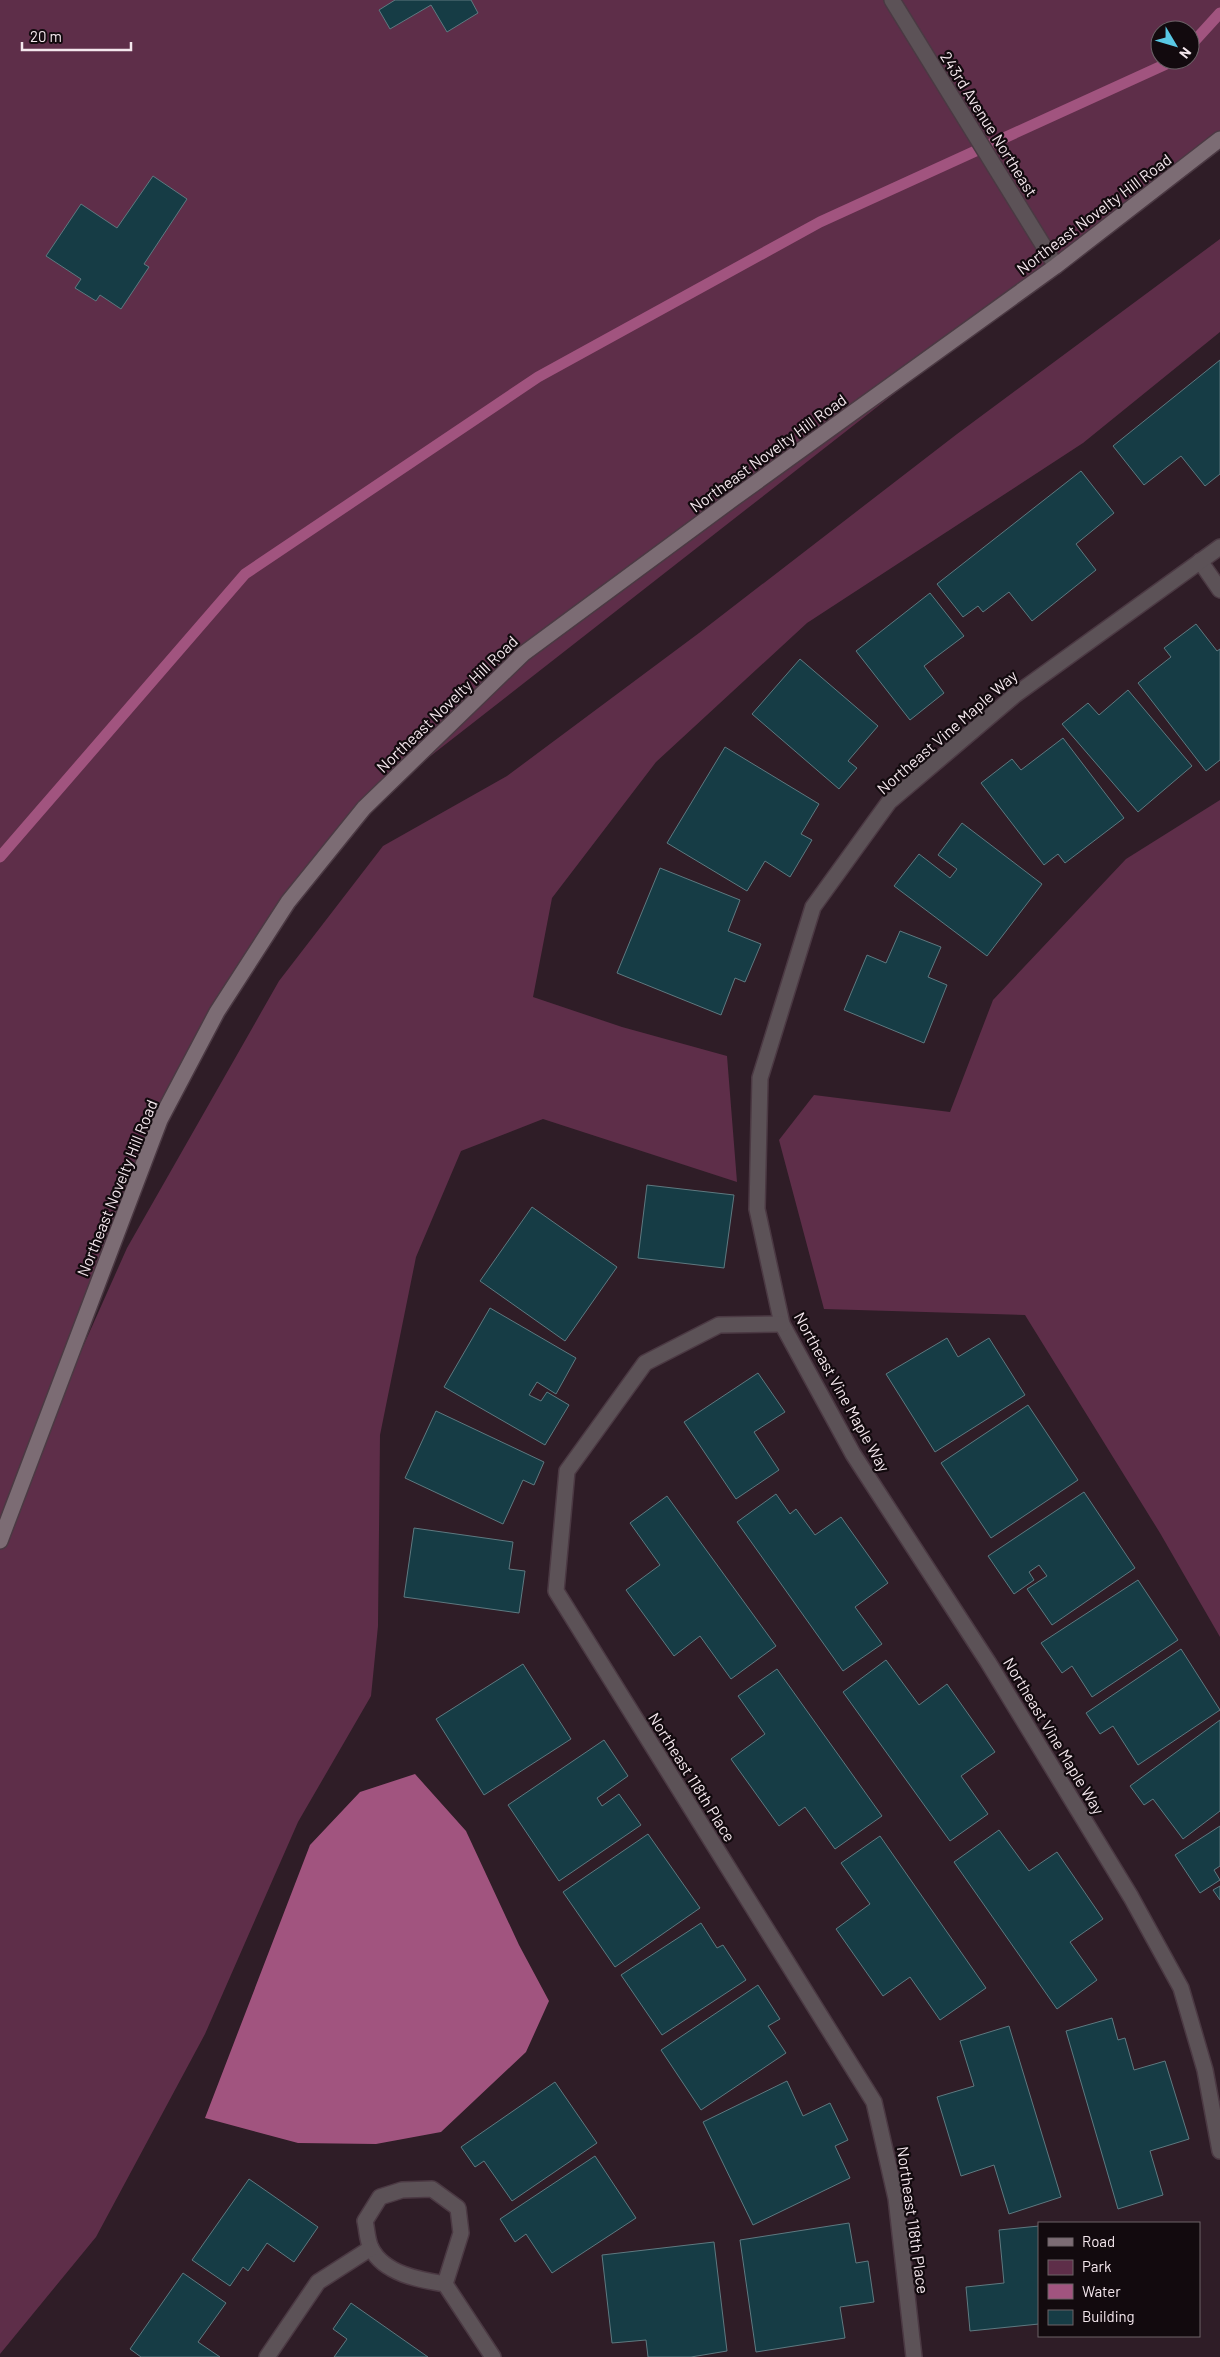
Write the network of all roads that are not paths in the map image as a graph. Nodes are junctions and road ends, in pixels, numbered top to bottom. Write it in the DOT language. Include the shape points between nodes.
graph roads {
  1 [pos="892,0"];
  2 [pos="1220,139"];
  3 [pos="1056,266"];
  4 [pos="1220,547"];
  5 [pos="1200,562"];
  6 [pos="1220,590"];
  7 [pos="782,1324"];
  8 [pos="0,1540"];
  9 [pos="1220,2151"];
  10 [pos="371,2248"];
  11 [pos="446,2284"];
  12 [pos="266,2357"];
  13 [pos="493,2357"];
  14 [pos="914,2357"];
  1 -- 3 [label="street, 243rd Avenue Northeast"];
  2 -- 3 [label="main road, Northeast Novelty Hill Road"];
  3 -- 8 [label="main road, Northeast Novelty Hill Road" via="523,654 364,808 288,902 217,1012 160,1120"];
  4 -- 5 [label="street, Northeast Vine Maple Way"];
  5 -- 6 [label="street"];
  5 -- 7 [label="street, Northeast Vine Maple Way" via="1016,695 889,802 813,907 760,1078 757,1209"];
  7 -- 9 [label="street, Northeast Vine Maple Way" via="852,1454 988,1662 1131,1897 1181,1988 1206,2070"];
  7 -- 14 [label="street, Northeast 118th Place" via="719,1325 645,1363 566,1471 556,1591 874,2102 896,2198"];
  10 -- 11 [label="street" via="386,2264 416,2280"];
  10 -- 11 [label="street" via="365,2221 380,2197 402,2190 432,2189 458,2208 461,2233"];
  10 -- 12 [label="street" via="318,2282"];
  11 -- 13 [label="street"];
}
